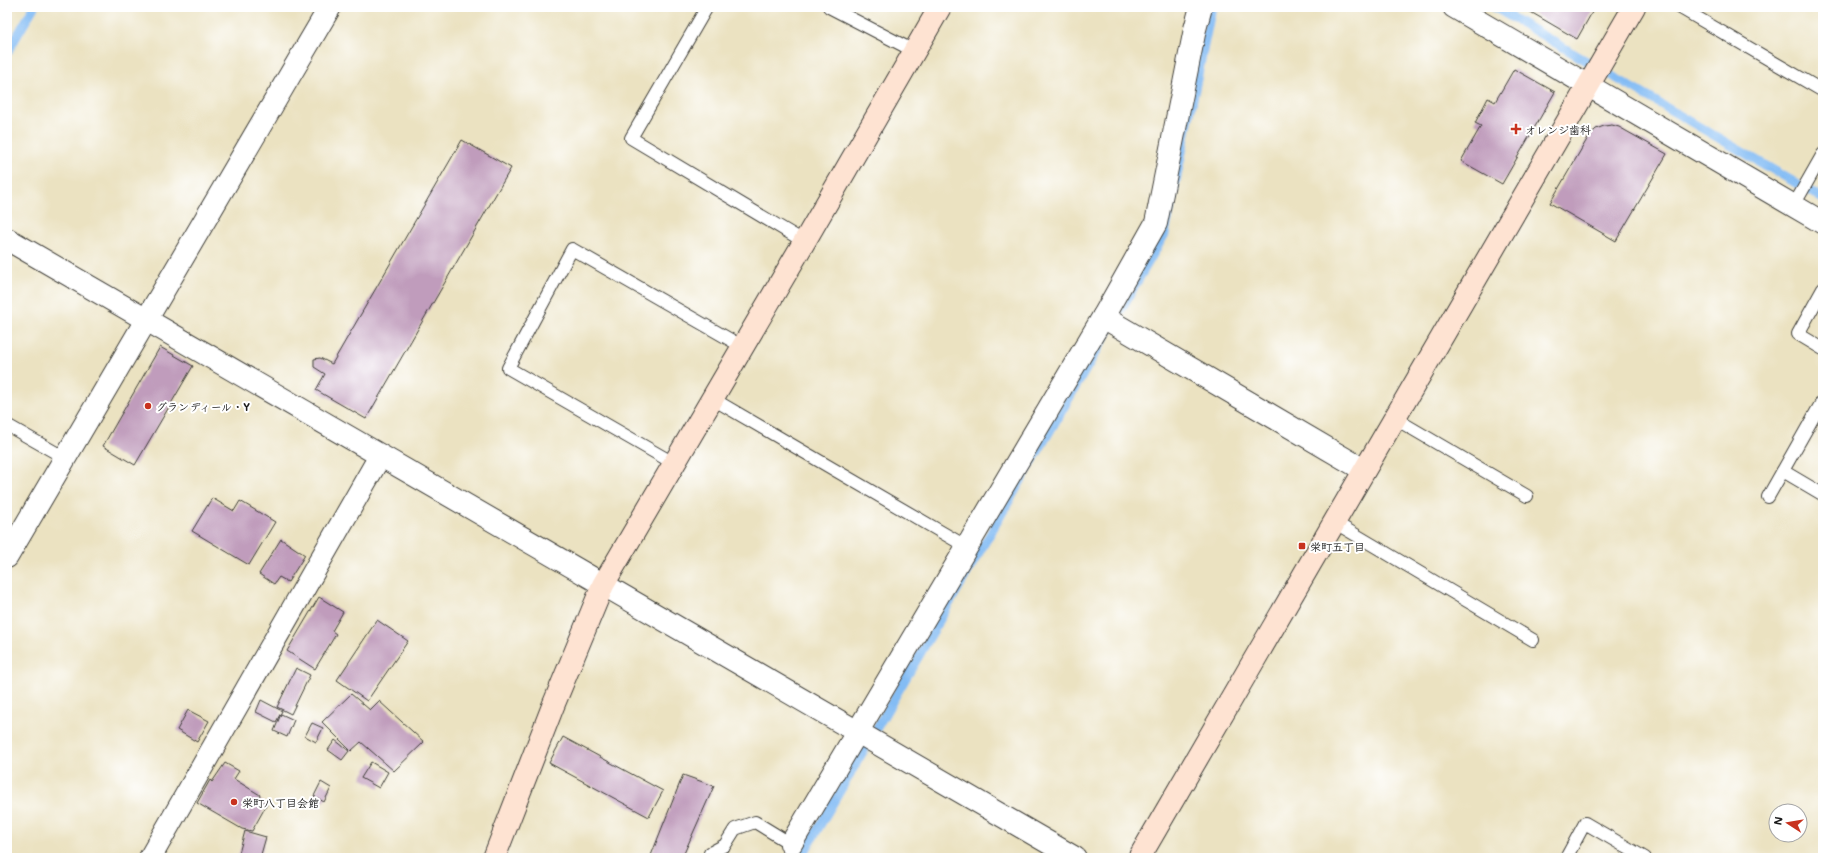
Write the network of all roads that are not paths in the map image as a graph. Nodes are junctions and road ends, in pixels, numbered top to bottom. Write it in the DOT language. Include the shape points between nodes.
graph roads {
  1 [pos="330,7"];
  2 [pos="707,7"];
  3 [pos="829,7"];
  4 [pos="940,7"];
  5 [pos="1201,7"];
  6 [pos="1454,7"];
  7 [pos="1634,7"];
  8 [pos="1679,7"];
  9 [pos="914,51"];
  10 [pos="1588,85"];
  11 [pos="1823,91"];
  12 [pos="1823,154"];
  13 [pos="1794,206"];
  14 [pos="1823,223"];
  15 [pos="7,239"];
  16 [pos="805,242"];
  17 [pos="1823,290"];
  18 [pos="1103,317"];
  19 [pos="147,320"];
  20 [pos="743,347"];
  21 [pos="1823,349"];
  22 [pos="713,399"];
  23 [pos="1823,400"];
  24 [pos="1394,418"];
  25 [pos="7,424"];
  26 [pos="380,456"];
  27 [pos="65,458"];
  28 [pos="675,464"];
  29 [pos="1364,470"];
  30 [pos="1783,471"];
  31 [pos="1822,494"];
  32 [pos="1526,496"];
  33 [pos="1768,496"];
  34 [pos="1334,522"];
  35 [pos="967,547"];
  36 [pos="7,557"];
  37 [pos="603,585"];
  38 [pos="1533,640"];
  39 [pos="858,733"];
  40 [pos="792,844"];
  41 [pos="710,853"];
  42 [pos="150,858"];
  43 [pos="494,858"];
  44 [pos="1075,858"];
  45 [pos="1139,858"];
  46 [pos="1566,858"];
  47 [pos="1645,858"];
  1 -- 19 [label="street"];
  2 -- 16 [label="lane" via="631,138"];
  3 -- 9 [label="lane"];
  4 -- 9 [label="street"];
  5 -- 18 [label="street" via="1156,223"];
  6 -- 10 [label="street"];
  7 -- 10 [label="street"];
  8 -- 11 [label="lane"];
  9 -- 16 [label="street"];
  10 -- 13 [label="street"];
  10 -- 24 [label="street"];
  12 -- 13 [label="lane"];
  13 -- 14 [label="street"];
  15 -- 19 [label="street"];
  16 -- 20 [label="street"];
  17 -- 21 [label="lane" via="1798,334"];
  18 -- 29 [label="street"];
  18 -- 35 [label="street"];
  19 -- 26 [label="street"];
  19 -- 27 [label="street"];
  20 -- 22 [label="street"];
  20 -- 28 [label="lane" via="572,249 508,368"];
  22 -- 28 [label="street"];
  22 -- 35 [label="lane"];
  23 -- 30 [label="lane"];
  24 -- 29 [label="street"];
  24 -- 32 [label="lane"];
  25 -- 27 [label="lane"];
  26 -- 37 [label="street"];
  26 -- 42 [label="street"];
  27 -- 36 [label="street"];
  28 -- 37 [label="street"];
  29 -- 34 [label="street"];
  30 -- 31 [label="lane"];
  30 -- 33 [label="lane"];
  34 -- 38 [label="lane"];
  34 -- 45 [label="street"];
  35 -- 39 [label="street"];
  37 -- 39 [label="street"];
  37 -- 43 [label="street"];
  39 -- 40 [label="street"];
  39 -- 44 [label="street"];
  40 -- 41 [label="lane" via="755,822 735,828 725,845"];
  46 -- 47 [label="lane" via="1586,824"];
}
